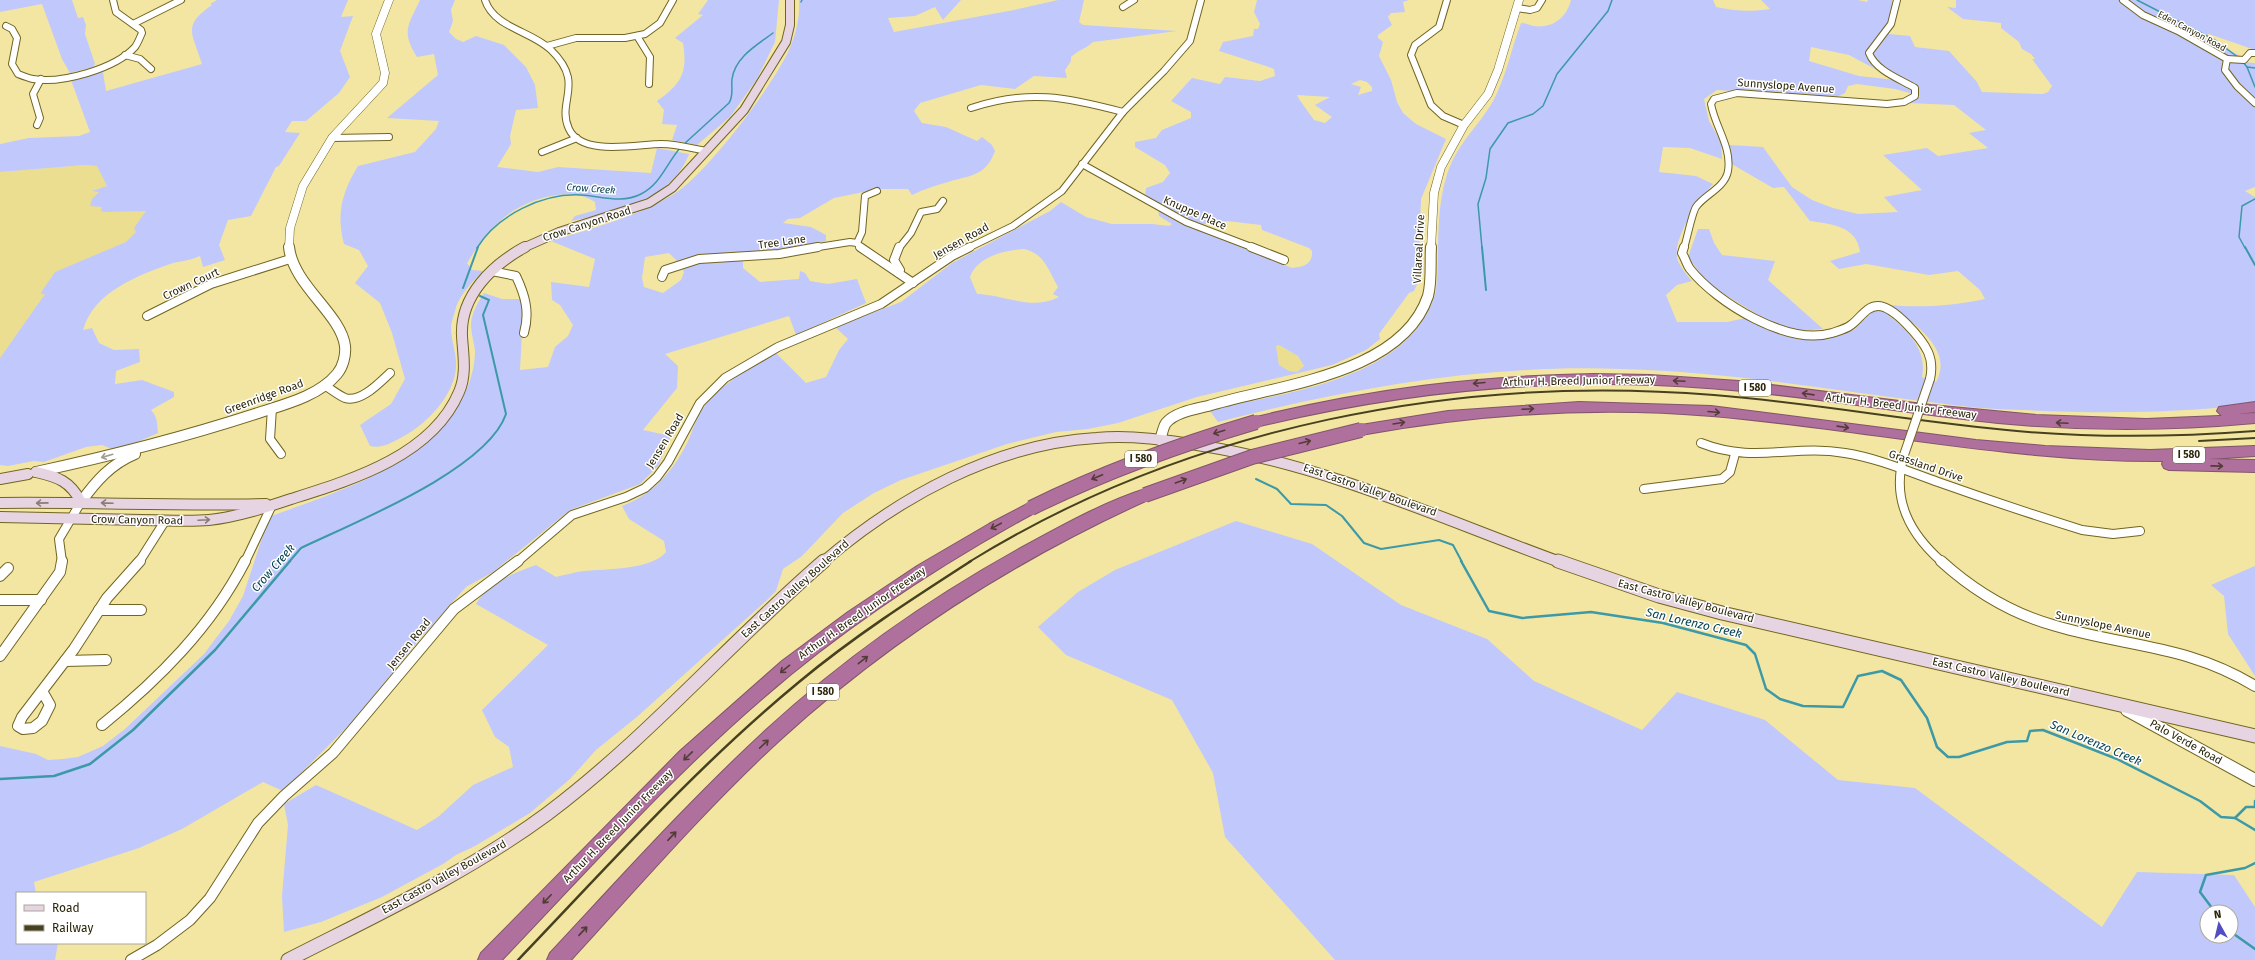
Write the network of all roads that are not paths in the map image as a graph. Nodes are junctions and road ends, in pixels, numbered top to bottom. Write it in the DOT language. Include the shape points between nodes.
graph roads {
  1 [pos="112,0"];
  2 [pos="182,0"];
  3 [pos="389,0"];
  4 [pos="485,0"];
  5 [pos="673,0"];
  6 [pos="790,0"];
  7 [pos="1134,0"];
  8 [pos="1201,0"];
  9 [pos="1447,0"];
  10 [pos="1519,0"];
  11 [pos="1542,0"];
  12 [pos="1897,0"];
  13 [pos="2124,0"];
  14 [pos="1123,7"];
  15 [pos="1517,8"];
  16 [pos="133,24"];
  17 [pos="6,26"];
  18 [pos="637,36"];
  19 [pos="547,46"];
  20 [pos="2255,54"];
  21 [pos="125,56"];
  22 [pos="2227,59"];
  23 [pos="151,69"];
  24 [pos="41,79"];
  25 [pos="649,84"];
  26 [pos="2255,103"];
  27 [pos="971,108"];
  28 [pos="1123,112"];
  29 [pos="37,125"];
  30 [pos="1464,125"];
  31 [pos="388,137"];
  32 [pos="332,138"];
  33 [pos="577,138"];
  34 [pos="706,151"];
  35 [pos="542,152"];
  36 [pos="1082,164"];
  37 [pos="877,191"];
  38 [pos="943,201"];
  39 [pos="857,243"];
  40 [pos="290,258"];
  41 [pos="1284,260"];
  42 [pos="492,271"];
  43 [pos="899,274"];
  44 [pos="662,277"];
  45 [pos="913,283"];
  46 [pos="147,316"];
  47 [pos="524,333"];
  48 [pos="390,373"];
  49 [pos="324,385"];
  50 [pos="2255,407"];
  51 [pos="272,408"];
  52 [pos="2255,418"];
  53 [pos="2087,424"];
  54 [pos="199,432"];
  55 [pos="1160,440"];
  56 [pos="1701,443"];
  57 [pos="2255,451"];
  58 [pos="280,454"];
  59 [pos="1735,454"];
  60 [pos="2123,456"];
  61 [pos="2255,466"];
  62 [pos="1899,468"];
  63 [pos="32,473"];
  64 [pos="0,479"];
  65 [pos="0,483"];
  66 [pos="1644,489"];
  67 [pos="81,502"];
  68 [pos="0,503"];
  69 [pos="132,504"];
  70 [pos="240,505"];
  71 [pos="272,505"];
  72 [pos="0,518"];
  73 [pos="72,519"];
  74 [pos="165,520"];
  75 [pos="2140,531"];
  76 [pos="8,568"];
  77 [pos="0,576"];
  78 [pos="0,600"];
  79 [pos="41,600"];
  80 [pos="98,610"];
  81 [pos="141,610"];
  82 [pos="0,656"];
  83 [pos="106,660"];
  84 [pos="65,661"];
  85 [pos="2255,686"];
  86 [pos="42,691"];
  87 [pos="2117,704"];
  88 [pos="102,725"];
  89 [pos="2255,736"];
  90 [pos="2255,780"];
  91 [pos="131,960"];
  92 [pos="288,960"];
  93 [pos="488,960"];
  94 [pos="557,960"];
  1 -- 16 [label="street" via="116,12"];
  2 -- 16 [label="street"];
  3 -- 32 [label="street, Greenridge Road" via="376,34 385,73 383,83"];
  4 -- 19 [label="street" via="486,6 494,16"];
  5 -- 18 [label="street" via="658,25"];
  6 -- 34 [label="main road, Crow Canyon Road" via="790,25 783,48 744,110"];
  7 -- 14 [label="street"];
  8 -- 28 [label="street, Jensen Road" via="1190,41 1164,72"];
  9 -- 30 [label="street" via="1442,21 1436,31 1416,43 1411,55 1431,105 1443,116"];
  10 -- 15 [label="street, Villareal Drive"];
  11 -- 15 [label="street" via="1537,8"];
  12 -- 62 [label="street, Sunnyslope Avenue, bridge" via="1891,24 1869,56 1877,66 1914,88 1915,96 1904,102 1887,104 1737,93 1714,99 1711,104 1712,115 1725,140 1728,171 1719,186 1696,208 1682,253 1704,287 1772,326 1790,333 1808,336 1836,332 1848,327 1874,306 1887,308 1909,326 1924,345 1931,365 1930,379"];
  13 -- 22 [label="street, Eden Canyon Road" via="2127,5 2143,15 2184,34"];
  15 -- 30 [label="street, Villareal Drive" via="1488,94"];
  16 -- 21 [label="street" via="141,30 142,36 138,45"];
  17 -- 24 [label="street" via="15,32 19,44 12,64 14,70 23,77"];
  18 -- 19 [label="street" via="576,38"];
  18 -- 25 [label="street" via="650,57"];
  19 -- 33 [label="street" via="564,64 570,80 570,98 565,119 566,125"];
  20 -- 22 [label="street" via="2250,53 2244,60"];
  21 -- 23 [label="street" via="147,62"];
  21 -- 24 [label="street" via="84,74"];
  22 -- 26 [label="street, Eden Canyon Road" via="2225,70"];
  24 -- 29 [label="street" via="33,94 40,118"];
  27 -- 28 [label="street" via="1002,97 1047,96 1066,97"];
  28 -- 36 [label="street, Jensen Road"];
  30 -- 55 [label="street, Villareal Drive" via="1441,167 1434,192 1428,295 1418,316 1400,337 1372,357 1334,372 1236,396 1181,414 1166,423"];
  31 -- 32 [label="street"];
  32 -- 40 [label="street, Greenridge Road" via="303,186 296,204 289,234"];
  33 -- 34 [label="street" via="609,147 663,144"];
  33 -- 35 [label="street"];
  34 -- 42 [label="main road, Crow Canyon Road" via="672,188 655,200 552,234 522,248"];
  36 -- 41 [label="street, Knuppe Place" via="1186,222"];
  36 -- 45 [label="street, Jensen Road" via="1052,200 1013,226 952,256"];
  37 -- 39 [label="street" via="865,196 862,209 863,231"];
  38 -- 43 [label="street" via="932,211 921,212 910,234 897,250 894,257 900,270"];
  39 -- 43 [label="street" via="861,249"];
  39 -- 44 [label="street, Tree Lane" via="757,256 689,261 665,270"];
  40 -- 46 [label="street, Crown Court" via="211,284"];
  40 -- 49 [label="street, Greenridge Road" via="300,278 339,330 345,346 341,368"];
  42 -- 47 [label="street" via="516,276 527,298 529,321"];
  42 -- 71 [label="main road, Crow Canyon Road" via="471,296 464,312 462,324 465,379 462,389 434,430 405,453 380,468 333,487"];
  43 -- 45 [label="street"];
  45 -- 91 [label="street, Jensen Road" via="881,304 778,347 725,378 700,403 668,462 645,488 572,515 512,567 454,609 333,754 284,796 258,823 210,898 190,920 157,945"];
  48 -- 49 [label="street" via="354,399 348,399"];
  49 -- 51 [label="street, Greenridge Road" via="299,399"];
  50 -- 53 [label="highway"];
  51 -- 54 [label="street, Greenridge Road"];
  51 -- 58 [label="street" via="270,439"];
  52 -- 53 [label="highway, Arthur H. Breed Junior Freeway / I 580" via="2165,424"];
  53 -- 93 [label="highway, Arthur H. Breed Junior Freeway / I 580, one-way, bridge" via="1959,414 1720,384 1606,378 1524,380 1430,388 1344,401 1256,422 1196,440 1139,460 1031,508 963,545 900,584 838,628 713,732"];
  54 -- 63 [label="street, Greenridge Road, one-way" via="75,465"];
  54 -- 67 [label="street, Greenridge Road" via="119,461 101,473"];
  55 -- 87 [label="main road, East Castro Valley Boulevard" via="1243,452 1355,483 1560,562 1657,595"];
  55 -- 92 [label="main road, East Castro Valley Boulevard" via="1082,440 1024,451 966,472 906,501 826,559 612,759 548,813 513,838 455,873"];
  56 -- 59 [label="street, Grassland Drive" via="1722,452"];
  57 -- 60 [label="highway, I 580"];
  59 -- 62 [label="street, Grassland Drive" via="1831,451"];
  59 -- 66 [label="street" via="1730,472 1722,479"];
  60 -- 61 [label="highway, one-way" via="2164,464"];
  94 -- 60 [label="highway, I 580, one-way, bridge" via="723,784 774,734 846,673 911,624 987,574 1076,526 1144,495 1252,456 1361,430 1428,419 1559,408 1646,408 1760,416 2010,448"];
  62 -- 75 [label="street, Grassland Drive" via="2082,530 2114,534"];
  62 -- 85 [label="street, Sunnyslope Avenue" via="1899,496 1909,523 1918,537 1945,566 1982,594 2047,624 2207,660 2238,674"];
  63 -- 64 [label="main road"];
  63 -- 65 [label="street, Greenridge Road"];
  63 -- 67 [label="main road" via="59,477 77,494"];
  67 -- 68 [label="main road, Crow Canyon Road, one-way"];
  69 -- 67 [label="main road, Crow Canyon Road, one-way"];
  67 -- 73 [label="street"];
  69 -- 70 [label="main road, Crow Canyon Road"];
  69 -- 74 [label="main road" via="137,510 157,511 163,514"];
  70 -- 71 [label="main road, Crow Canyon Road"];
  70 -- 74 [label="main road" via="181,513"];
  74 -- 71 [label="main road, Crow Canyon Road, one-way" via="218,519 238,516"];
  71 -- 88 [label="street" via="256,546 212,617 138,695"];
  72 -- 73 [label="main road, Crow Canyon Road"];
  73 -- 74 [label="main road, Crow Canyon Road"];
  73 -- 79 [label="street" via="59,539 63,566"];
  74 -- 80 [label="street" via="136,568"];
  76 -- 77 [label="street"];
  78 -- 79 [label="street"];
  79 -- 82 [label="street"];
  80 -- 81 [label="street"];
  80 -- 84 [label="street"];
  83 -- 84 [label="street"];
  84 -- 86 [label="street"];
  87 -- 89 [label="main road, East Castro Valley Boulevard"];
  87 -- 90 [label="street, Palo Verde Road"];
}
